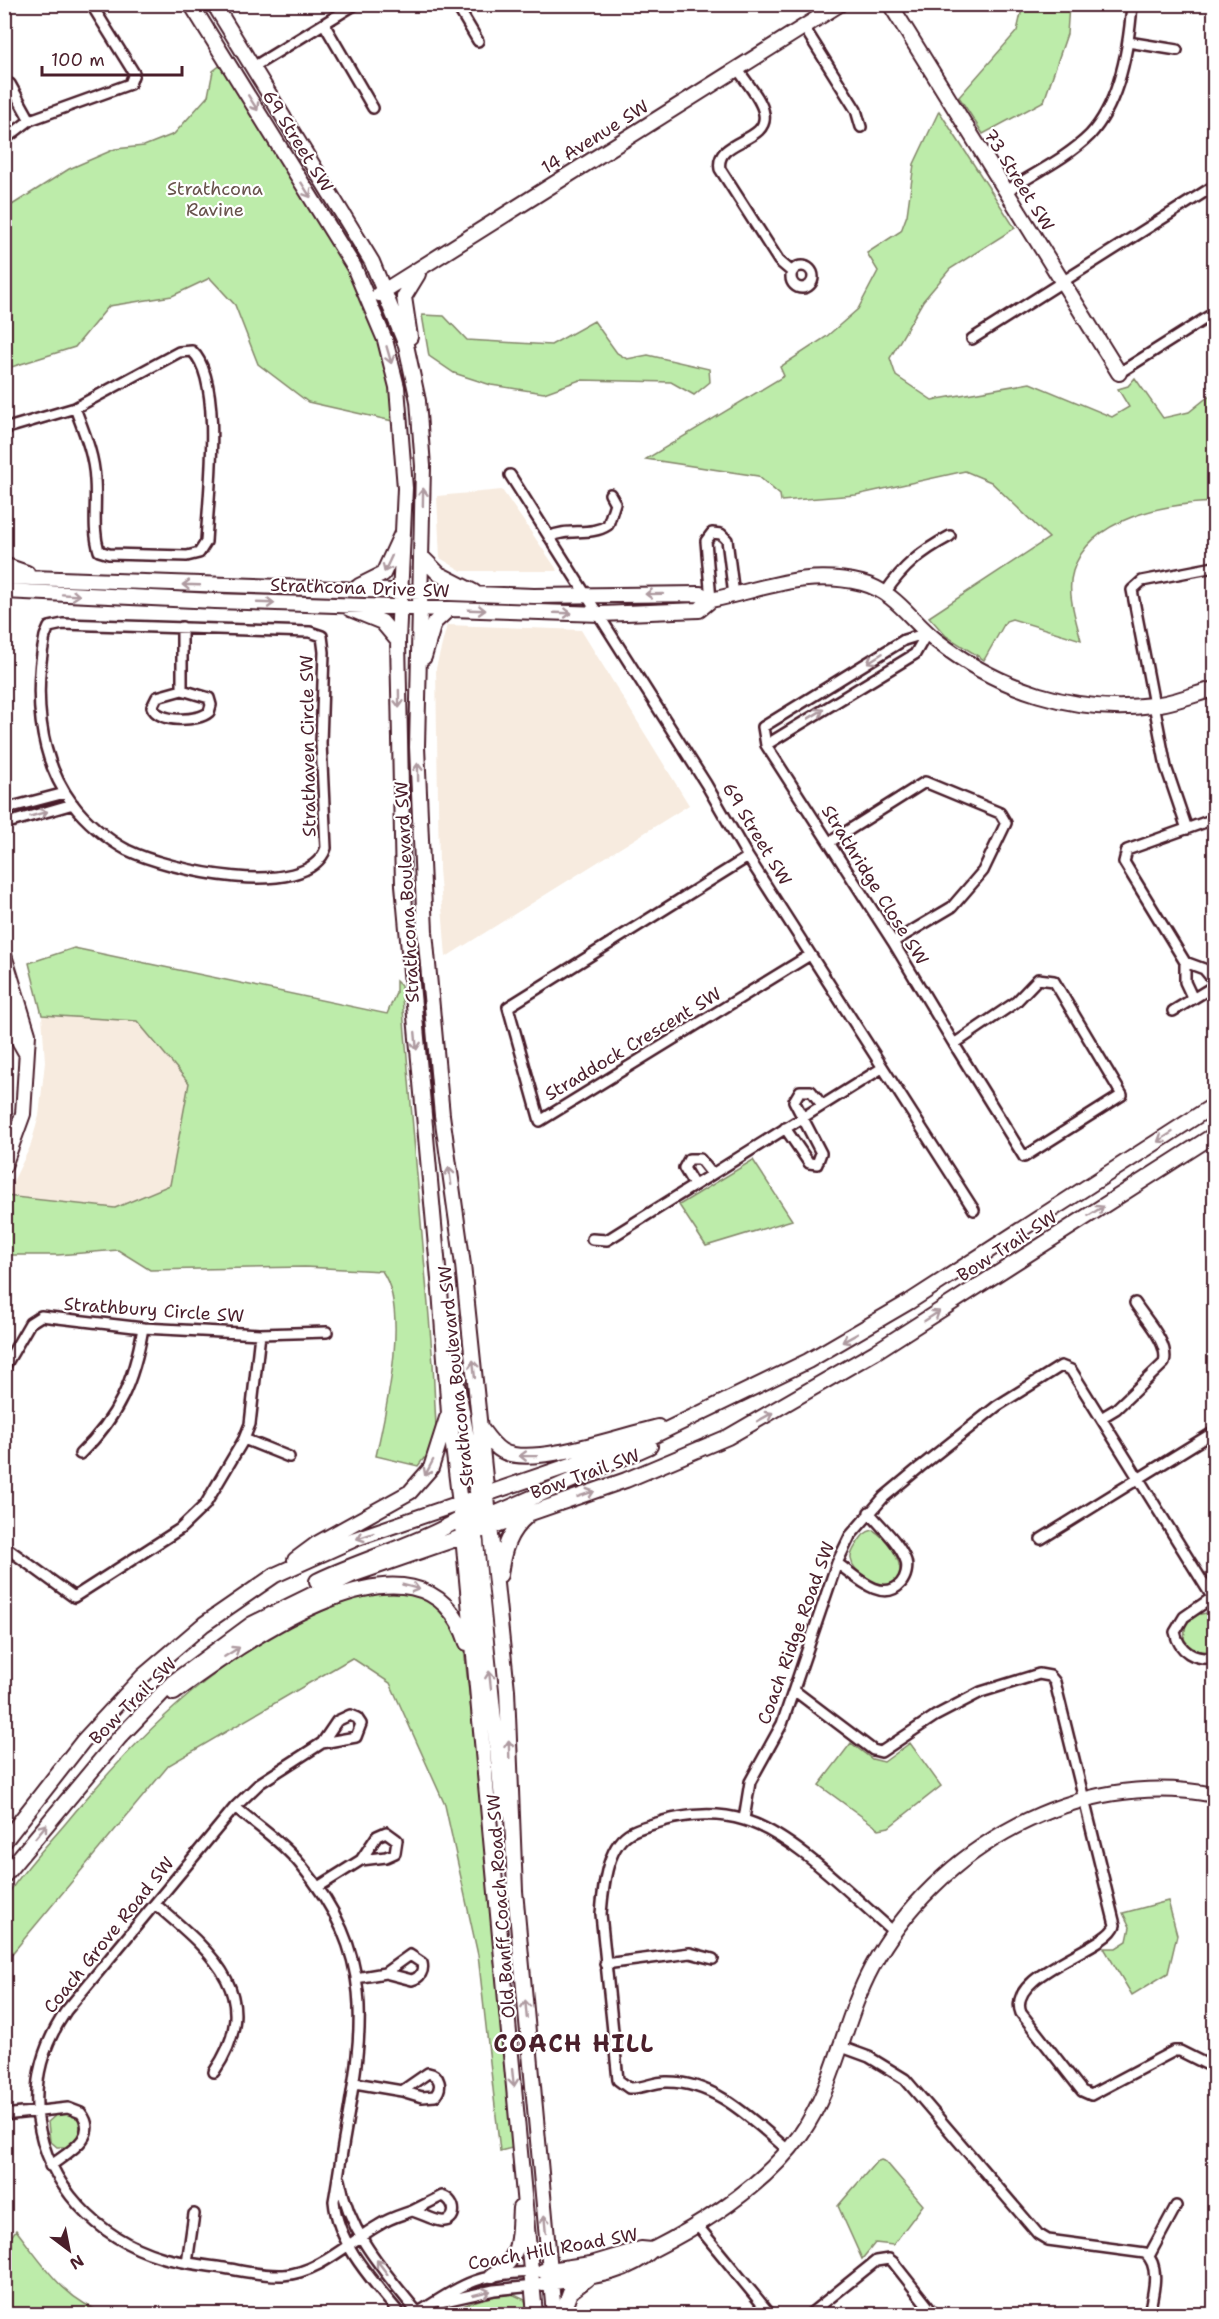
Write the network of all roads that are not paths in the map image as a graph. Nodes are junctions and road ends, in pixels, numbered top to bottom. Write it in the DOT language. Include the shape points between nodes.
graph roads {
  1 [pos="91,4"];
  2 [pos="191,4"];
  3 [pos="214,4"];
  4 [pos="356,4"];
  5 [pos="456,4"];
  6 [pos="840,4"];
  7 [pos="890,4"];
  8 [pos="1132,4"];
  9 [pos="324,24"];
  10 [pos="804,27"];
  11 [pos="478,41"];
  12 [pos="1128,42"];
  13 [pos="1177,50"];
  14 [pos="253,68"];
  15 [pos="737,68"];
  16 [pos="10,84"];
  17 [pos="373,108"];
  18 [pos="30,120"];
  19 [pos="861,127"];
  20 [pos="4,140"];
  21 [pos="1215,186"];
  22 [pos="1005,192"];
  23 [pos="425,266"];
  24 [pos="792,272"];
  25 [pos="1061,282"];
  26 [pos="385,290"];
  27 [pos="370,300"];
  28 [pos="1215,313"];
  29 [pos="972,339"];
  30 [pos="412,366"];
  31 [pos="1119,373"];
  32 [pos="75,408"];
  33 [pos="4,429"];
  34 [pos="510,475"];
  35 [pos="610,494"];
  36 [pos="405,525"];
  37 [pos="950,536"];
  38 [pos="549,537"];
  39 [pos="421,556"];
  40 [pos="4,565"];
  41 [pos="1215,567"];
  42 [pos="4,577"];
  43 [pos="70,580"];
  44 [pos="355,588"];
  45 [pos="402,591"];
  46 [pos="420,592"];
  47 [pos="7,593"];
  48 [pos="885,593"];
  49 [pos="478,594"];
  50 [pos="584,595"];
  51 [pos="734,595"];
  52 [pos="711,600"];
  53 [pos="339,605"];
  54 [pos="402,606"];
  55 [pos="419,608"];
  56 [pos="449,609"];
  57 [pos="601,614"];
  58 [pos="182,627"];
  59 [pos="927,633"];
  60 [pos="398,641"];
  61 [pos="418,686"];
  62 [pos="1215,689"];
  63 [pos="182,690"];
  64 [pos="1156,705"];
  65 [pos="766,745"];
  66 [pos="65,793"];
  67 [pos="73,804"];
  68 [pos="4,809"];
  69 [pos="1215,819"];
  70 [pos="4,824"];
  71 [pos="1187,829"];
  72 [pos="830,842"];
  73 [pos="748,857"];
  74 [pos="893,942"];
  75 [pos="4,955"];
  76 [pos="810,955"];
  77 [pos="1185,962"];
  78 [pos="1215,983"];
  79 [pos="8,989"];
  80 [pos="1193,999"];
  81 [pos="1173,1011"];
  82 [pos="954,1044"];
  83 [pos="882,1068"];
  84 [pos="822,1105"];
  85 [pos="1215,1105"];
  86 [pos="802,1117"];
  87 [pos="785,1128"];
  88 [pos="1215,1135"];
  89 [pos="6,1157"];
  90 [pos="711,1174"];
  91 [pos="694,1185"];
  92 [pos="974,1210"];
  93 [pos="592,1239"];
  94 [pos="440,1290"];
  95 [pos="1135,1303"];
  96 [pos="143,1328"];
  97 [pos="327,1332"];
  98 [pos="260,1334"];
  99 [pos="4,1368"];
  100 [pos="448,1413"];
  101 [pos="1101,1418"];
  102 [pos="687,1421"];
  103 [pos="480,1427"];
  104 [pos="1215,1432"];
  105 [pos="244,1439"];
  106 [pos="80,1454"];
  107 [pos="289,1457"];
  108 [pos="1138,1478"];
  109 [pos="531,1512"];
  110 [pos="869,1512"];
  111 [pos="475,1516"];
  112 [pos="1041,1539"];
  113 [pos="4,1546"];
  114 [pos="837,1563"];
  115 [pos="275,1575"];
  116 [pos="497,1592"];
  117 [pos="1214,1598"];
  118 [pos="252,1624"];
  119 [pos="1215,1658"];
  120 [pos="475,1665"];
  121 [pos="795,1691"];
  122 [pos="119,1737"];
  123 [pos="322,1743"];
  124 [pos="1215,1795"];
  125 [pos="1084,1799"];
  126 [pos="235,1807"];
  127 [pos="744,1819"];
  128 [pos="4,1842"];
  129 [pos="361,1860"];
  130 [pos="4,1876"];
  131 [pos="318,1887"];
  132 [pos="515,1891"];
  133 [pos="155,1904"];
  134 [pos="894,1932"];
  135 [pos="713,1959"];
  136 [pos="605,1964"];
  137 [pos="384,1973"];
  138 [pos="356,1978"];
  139 [pos="839,2046"];
  140 [pos="1215,2068"];
  141 [pos="214,2072"];
  142 [pos="355,2083"];
  143 [pos="402,2091"];
  144 [pos="37,2110"];
  145 [pos="4,2115"];
  146 [pos="789,2150"];
  147 [pos="50,2166"];
  148 [pos="522,2167"];
  149 [pos="339,2175"];
  150 [pos="1176,2206"];
  151 [pos="412,2211"];
  152 [pos="194,2214"];
  153 [pos="697,2225"];
  154 [pos="360,2237"];
  155 [pos="348,2245"];
  156 [pos="651,2250"];
  157 [pos="1149,2256"];
  158 [pos="187,2264"];
  159 [pos="492,2275"];
  160 [pos="550,2276"];
  161 [pos="593,2277"];
  162 [pos="534,2279"];
  163 [pos="432,2305"];
  164 [pos="400,2314"];
  165 [pos="417,2314"];
  166 [pos="535,2314"];
  167 [pos="554,2314"];
  168 [pos="562,2314"];
  169 [pos="770,2314"];
  170 [pos="810,2314"];
  171 [pos="934,2314"];
  172 [pos="1149,2314"];
  1 -- 18 [label="street" via="134,72 130,84"];
  2 -- 27 [label="main road, 69 Street SW, one-way" via="339,242"];
  3 -- 14 [label="main road, 69 Street SW"];
  4 -- 9 [label="street"];
  5 -- 11 [label="street"];
  6 -- 10 [label="main road, 14 Avenue SW"];
  7 -- 22 [label="main road, 73 Street SW"];
  8 -- 12 [label="street"];
  9 -- 14 [label="street"];
  9 -- 17 [label="street"];
  10 -- 15 [label="main road, 14 Avenue SW"];
  10 -- 19 [label="street" via="856,110"];
  12 -- 13 [label="street"];
  12 -- 22 [label="street" via="1114,94 1090,135"];
  14 -- 26 [label="main road, 69 Street SW" via="360,239"];
  15 -- 23 [label="main road, 14 Avenue SW"];
  15 -- 24 [label="street" via="764,118 758,130 723,153 720,169 779,261"];
  16 -- 18 [label="street"];
  18 -- 20 [label="street"];
  21 -- 25 [label="street"];
  22 -- 25 [label="main road, 73 Street SW"];
  23 -- 26 [label="main road, 14 Avenue SW"];
  23 -- 30 [label="main road" via="404,297"];
  25 -- 29 [label="street"];
  25 -- 31 [label="main road, 73 Street SW"];
  26 -- 27 [label="main road, 14 Avenue SW"];
  26 -- 30 [label="main road, Strathcona Boulevard SW"];
  27 -- 36 [label="main road, Strathcona Boulevard SW, one-way" via="397,387 404,451"];
  28 -- 31 [label="street"];
  39 -- 30 [label="main road, Strathcona Boulevard SW, one-way" via="423,454"];
  32 -- 32 [label="street" via="179,352 192,351 201,360 211,411 206,542 199,553 187,556 99,551 90,448"];
  32 -- 33 [label="street"];
  34 -- 38 [label="street, 69 Street SW"];
  35 -- 38 [label="street" via="615,503 608,525 598,531 560,531"];
  36 -- 44 [label="main road, one-way" via="384,574"];
  36 -- 45 [label="main road, Strathcona Boulevard SW"];
  37 -- 48 [label="street" via="921,551"];
  38 -- 50 [label="street, 69 Street SW"];
  39 -- 46 [label="main road, Strathcona Boulevard SW"];
  39 -- 49 [label="main road" via="439,574"];
  40 -- 43 [label="main road"];
  41 -- 64 [label="street" via="1142,581 1132,590"];
  42 -- 43 [label="main road, Strathcona Drive SW"];
  44 -- 43 [label="main road, Strathcona Drive SW, one-way"];
  44 -- 45 [label="main road, Strathcona Drive SW"];
  45 -- 46 [label="main road, Strathcona Drive SW"];
  45 -- 54 [label="main road, Strathcona Boulevard SW"];
  46 -- 49 [label="main road, Strathcona Drive SW"];
  46 -- 55 [label="main road, Strathcona Boulevard SW"];
  47 -- 53 [label="main road, Strathcona Drive SW, one-way"];
  48 -- 51 [label="main road, Strathcona Drive SW" via="863,584 818,576"];
  48 -- 59 [label="main road, Strathcona Drive SW"];
  49 -- 50 [label="main road, Strathcona Drive SW"];
  52 -- 50 [label="main road, Strathcona Drive SW, one-way" via="700,594"];
  50 -- 57 [label="street, 69 Street SW"];
  51 -- 52 [label="main road, Strathcona Drive SW"];
  51 -- 52 [label="street" via="727,540 712,533 706,541"];
  52 -- 57 [label="main road, Strathcona Drive SW" via="699,610"];
  53 -- 54 [label="main road, Strathcona Drive SW"];
  53 -- 60 [label="main road" via="382,622"];
  54 -- 55 [label="main road, Strathcona Drive SW"];
  54 -- 60 [label="main road, Strathcona Boulevard SW"];
  55 -- 56 [label="main road, Strathcona Drive SW"];
  55 -- 61 [label="main road, Strathcona Boulevard SW"];
  56 -- 57 [label="main road, Strathcona Drive SW, one-way"];
  56 -- 61 [label="main road" via="434,623"];
  57 -- 73 [label="street, 69 Street SW"];
  58 -- 63 [label="street"];
  58 -- 66 [label="street, Strathaven Circle SW" via="49,627 43,648 38,708 46,747"];
  58 -- 67 [label="street, Strathaven Circle SW" via="310,632 322,636 321,743 326,848 322,860 284,876 257,879 162,864 125,849"];
  59 -- 64 [label="main road, Strathcona Drive SW" via="967,663 1018,688 1083,706 1114,709"];
  65 -- 59 [label="street, one-way" via="915,654"];
  59 -- 65 [label="street, one-way" via="904,640 763,727"];
  60 -- 94 [label="main road, Strathcona Boulevard SW, one-way" via="403,885"];
  103 -- 61 [label="main road, Strathcona Boulevard SW, one-way" via="428,971 418,806"];
  62 -- 64 [label="main road, Strathcona Drive SW"];
  63 -- 63 [label="street" via="157,697 153,703 155,714 200,717 209,712 211,702 206,696"];
  64 -- 71 [label="street" via="1166,767"];
  65 -- 72 [label="street, Strathridge Close SW"];
  66 -- 67 [label="street, Strathaven Circle SW"];
  66 -- 68 [label="street"];
  70 -- 67 [label="street, one-way"];
  69 -- 71 [label="street"];
  71 -- 77 [label="street" via="1127,850 1124,862"];
  72 -- 74 [label="street, Strathridge Close SW"];
  72 -- 74 [label="street" via="925,782 1000,813 1006,823 983,871 952,907"];
  73 -- 76 [label="street, 69 Street SW"];
  73 -- 76 [label="street, Straddock Crescent SW" via="508,1007 540,1121"];
  74 -- 82 [label="street, Strathridge Close SW"];
  75 -- 79 [label="main road"];
  76 -- 83 [label="street, 69 Street SW"];
  77 -- 78 [label="street" via="1204,969"];
  77 -- 80 [label="street" via="1185,982"];
  78 -- 80 [label="street"];
  79 -- 89 [label="main road" via="28,1034 22,1114"];
  80 -- 81 [label="street"];
  82 -- 82 [label="street, Strathridge Close SW" via="1024,1157 1122,1095 1054,981 1038,979 1016,1002"];
  83 -- 84 [label="street"];
  83 -- 92 [label="street, 69 Street SW"];
  84 -- 86 [label="street"];
  84 -- 86 [label="street" via="811,1091 800,1091 794,1101"];
  85 -- 102 [label="main road, Bow Trail SW, one-way" via="863,1331"];
  86 -- 87 [label="street"];
  86 -- 87 [label="street" via="821,1153 817,1164 809,1163"];
  87 -- 90 [label="street"];
  109 -- 88 [label="main road, Bow Trail SW, one-way" via="656,1468 756,1422 875,1352"];
  90 -- 91 [label="street"];
  90 -- 91 [label="street" via="700,1159 689,1159 684,1168"];
  91 -- 93 [label="street" via="607,1240"];
  94 -- 100 [label="main road, Strathcona Boulevard SW"];
  94 -- 111 [label="main road"];
  95 -- 101 [label="street" via="1164,1347 1165,1358 1116,1409"];
  96 -- 98 [label="street, Strathbury Circle SW"];
  96 -- 99 [label="street, Strathbury Circle SW" via="41,1316 30,1323"];
  96 -- 106 [label="street" via="134,1374 117,1410"];
  97 -- 98 [label="street"];
  98 -- 105 [label="street, Strathbury Circle SW" via="254,1406"];
  100 -- 111 [label="main road, Strathcona Boulevard SW"];
  100 -- 115 [label="main road, one-way" via="431,1468 410,1492 318,1543"];
  101 -- 108 [label="street, Coach Ridge Road SW"];
  101 -- 110 [label="street, Coach Ridge Road SW" via="1071,1370 1061,1366 997,1406"];
  102 -- 103 [label="main road, one-way" via="526,1457 502,1451"];
  102 -- 111 [label="main road, Bow Trail SW" via="592,1460"];
  102 -- 111 [label="main road" via="648,1447"];
  103 -- 111 [label="main road, Strathcona Boulevard SW"];
  104 -- 108 [label="street"];
  105 -- 107 [label="street"];
  105 -- 113 [label="street, Strathbury Circle SW" via="212,1494 189,1522 74,1597"];
  108 -- 112 [label="street"];
  108 -- 117 [label="street, Coach Ridge Road SW"];
  109 -- 111 [label="main road, Bow Trail SW"];
  109 -- 116 [label="main road" via="511,1532 503,1552"];
  110 -- 114 [label="street, Coach Ridge Road SW" via="850,1536"];
  110 -- 114 [label="street" via="905,1559 904,1578 892,1589 876,1590"];
  111 -- 115 [label="main road, Bow Trail SW, one-way" via="355,1539"];
  111 -- 116 [label="main road, Old Banff Coach Road SW"];
  111 -- 118 [label="main road, Bow Trail SW"];
  111 -- 118 [label="main road" via="333,1572 293,1594"];
  111 -- 120 [label="main road, Old Banff Coach Road SW"];
  132 -- 111 [label="main road, one-way"];
  114 -- 121 [label="street, Coach Ridge Road SW"];
  115 -- 128 [label="main road, Bow Trail SW" via="204,1624 143,1676 83,1741"];
  132 -- 116 [label="main road, Old Banff Coach Road SW, one-way" via="507,1690"];
  117 -- 119 [label="street" via="1184,1617 1175,1632 1187,1653"];
  118 -- 122 [label="main road, Bow Trail SW" via="172,1683"];
  122 -- 120 [label="main road, one-way" via="201,1672 260,1635 312,1607 369,1587 410,1585 434,1597 456,1616"];
  120 -- 148 [label="main road, Old Banff Coach Road SW, one-way"];
  121 -- 125 [label="street" via="881,1752 968,1698 1045,1674 1055,1682"];
  121 -- 127 [label="street, Coach Ridge Road SW" via="782,1724 754,1770"];
  130 -- 122 [label="main road, Bow Trail SW, one-way"];
  123 -- 126 [label="street, Coach Grove Road SW" via="260,1783"];
  124 -- 125 [label="main road, Coach Hill Road SW" via="1148,1790"];
  125 -- 134 [label="main road, Coach Hill Road SW" via="1023,1822 985,1844 948,1873"];
  125 -- 140 [label="street" via="1114,1930 1044,1974 1023,1993 1018,2008 1082,2091 1091,2095 1174,2051"];
  126 -- 131 [label="street" via="288,1851"];
  126 -- 133 [label="street, Coach Grove Road SW"];
  127 -- 134 [label="street" via="786,1842"];
  127 -- 136 [label="street" via="706,1815 670,1819 635,1830 621,1840 603,1889"];
  129 -- 131 [label="street"];
  131 -- 138 [label="street" via="344,1936"];
  160 -- 132 [label="main road, Old Banff Coach Road SW, one-way"];
  133 -- 141 [label="street" via="210,1952 231,1988 231,2043"];
  133 -- 144 [label="street, Coach Grove Road SW" via="56,2026 39,2069"];
  134 -- 139 [label="main road, Coach Hill Road SW" via="861,1989"];
  135 -- 136 [label="street" via="690,1953"];
  136 -- 146 [label="street" via="616,2076 621,2084 634,2088 681,2083 710,2091 736,2106"];
  137 -- 138 [label="street"];
  138 -- 142 [label="street" via="361,2018"];
  139 -- 146 [label="main road, Coach Hill Road SW" via="827,2087"];
  139 -- 157 [label="street" via="870,2057 905,2079 1038,2234 1048,2240"];
  142 -- 143 [label="street"];
  142 -- 149 [label="street"];
  144 -- 145 [label="street"];
  144 -- 147 [label="street, Coach Grove Road SW" via="41,2142"];
  144 -- 147 [label="street" via="73,2109 86,2121 82,2142"];
  146 -- 153 [label="main road, Coach Hill Road SW" via="735,2199"];
  147 -- 158 [label="street, Coach Grove Road SW" via="73,2200 113,2236 147,2253"];
  148 -- 159 [label="main road" via="515,2252 504,2269"];
  148 -- 162 [label="main road, Old Banff Coach Road SW"];
  149 -- 154 [label="street" via="346,2211"];
  149 -- 155 [label="street" via="335,2216"];
  150 -- 157 [label="street"];
  151 -- 154 [label="street, Coach Grove Road SW" via="381,2223"];
  152 -- 158 [label="street"];
  153 -- 156 [label="main road, Coach Hill Road SW"];
  153 -- 169 [label="street"];
  154 -- 155 [label="street, Coach Grove Road SW"];
  165 -- 154 [label="street, one-way"];
  155 -- 158 [label="street, Coach Grove Road SW" via="322,2262 284,2275"];
  155 -- 164 [label="street"];
  156 -- 160 [label="main road, Coach Hill Road SW" via="640,2248"];
  156 -- 161 [label="main road, Coach Hill Road SW" via="638,2260"];
  157 -- 172 [label="street" via="1155,2270"];
  159 -- 162 [label="street, Coach Hill Road SW"];
  159 -- 163 [label="street, Coach Hill Road SW" via="465,2283"];
  160 -- 161 [label="main road, Coach Hill Road SW"];
  160 -- 162 [label="main road, Coach Hill Road SW"];
  160 -- 167 [label="main road, Old Banff Coach Road SW"];
  161 -- 168 [label="main road" via="570,2292"];
  163 -- 162 [label="street, Coach Hill Road SW, one-way"];
  162 -- 166 [label="main road, Old Banff Coach Road SW"];
  163 -- 165 [label="street, Coach Hill Road SW"];
  170 -- 171 [label="street" via="876,2261 889,2259"];
}
